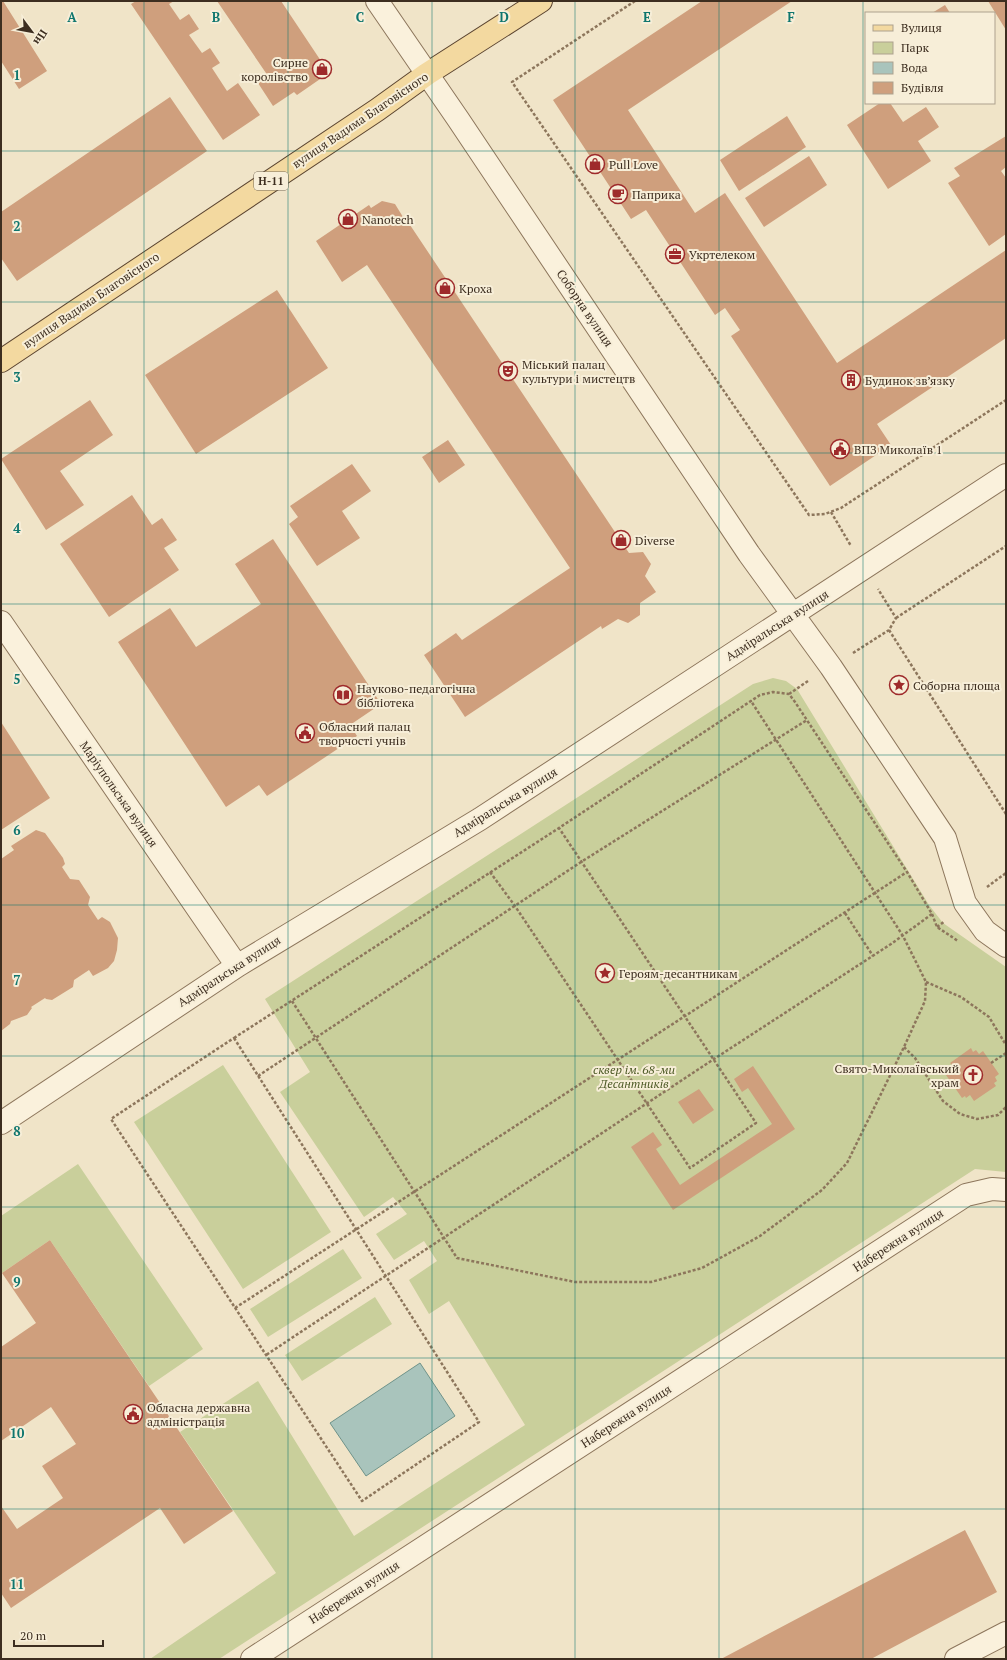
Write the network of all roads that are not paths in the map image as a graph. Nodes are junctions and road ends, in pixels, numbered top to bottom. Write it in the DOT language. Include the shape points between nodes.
graph roads {
  1 [pos="377,1"];
  2 [pos="541,1"];
  3 [pos="427,74"];
  4 [pos="1,361"];
  5 [pos="1006,475"];
  6 [pos="792,615"];
  7 [pos="1,622"];
  8 [pos="1006,946"];
  9 [pos="237,966"];
  10 [pos="1,1123"];
  11 [pos="1006,1190"];
  12 [pos="1006,1633"];
  13 [pos="252,1659"];
  14 [pos="956,1659"];
  1 -- 3 [label="street, Соборна вулиця"];
  2 -- 3 [label="main road, вулиця Вадима Благовісного / Н-11"];
  3 -- 4 [label="main road, вулиця Вадима Благовісного / Н-11" via="364,119"];
  3 -- 6 [label="street, Соборна вулиця"];
  5 -- 6 [label="street, Адміральська вулиця"];
  6 -- 8 [label="street" via="831,667 945,838 965,903 985,930"];
  6 -- 9 [label="street, Адміральська вулиця" via="480,820"];
  7 -- 9 [label="street, Маріупольська вулиця"];
  9 -- 10 [label="street, Адміральська вулиця"];
  11 -- 13 [label="street, Набережна вулиця" via="992,1189 966,1195"];
  12 -- 14 [label="street"];
}
